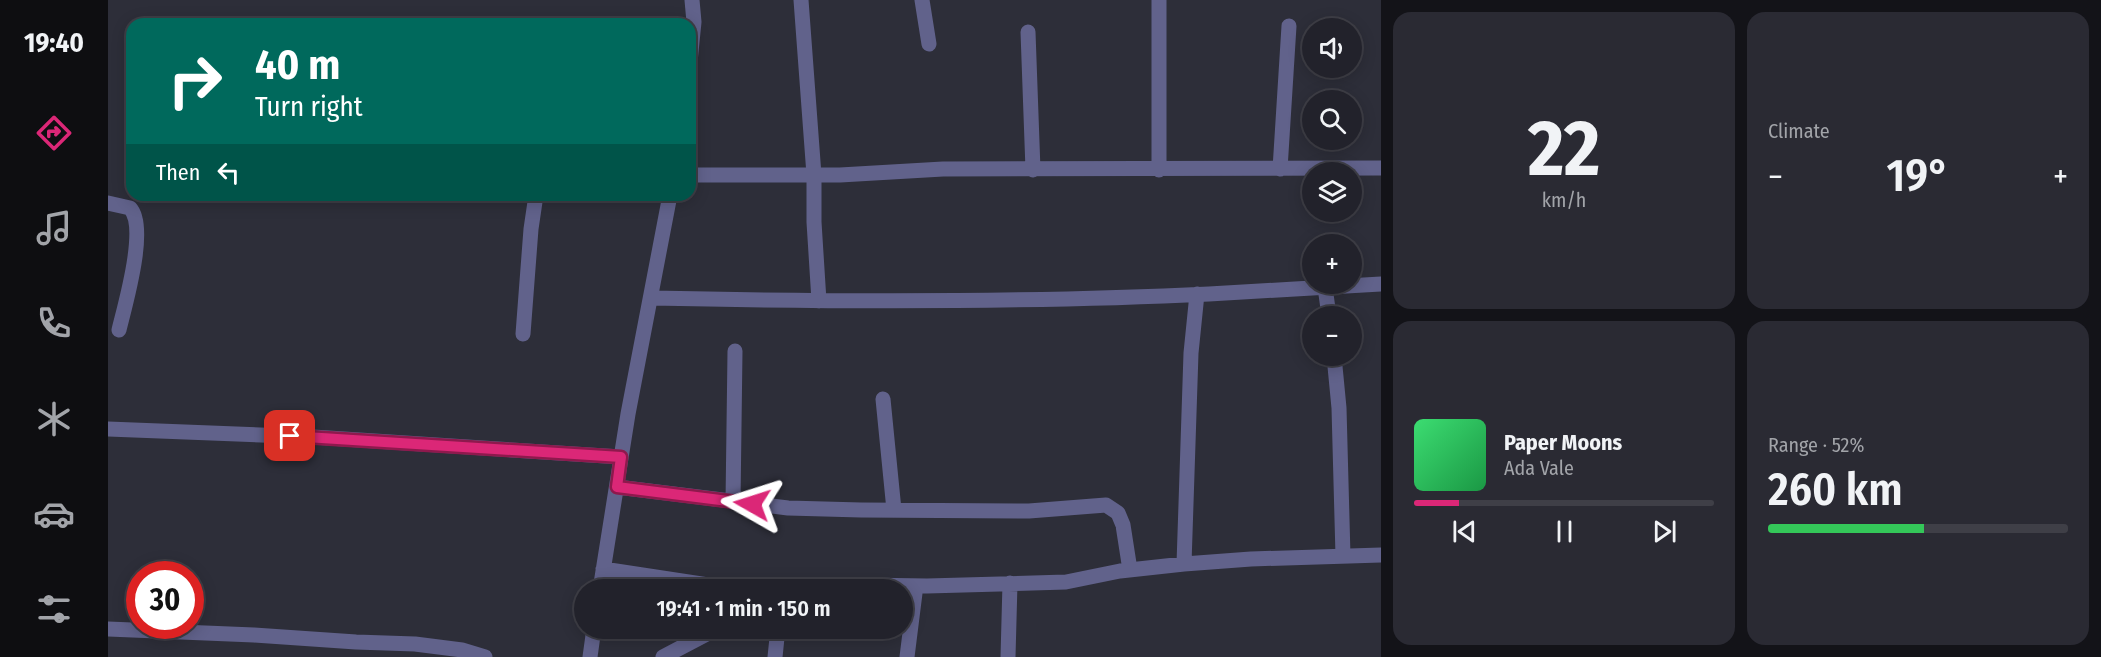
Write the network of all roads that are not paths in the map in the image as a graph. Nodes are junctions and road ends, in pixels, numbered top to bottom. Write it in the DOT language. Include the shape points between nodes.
graph roads {
  1 [pos="692,0"];
  2 [pos="801,0"];
  3 [pos="922,0"];
  4 [pos="1159,0"];
  5 [pos="693,18"];
  6 [pos="1289,26"];
  7 [pos="1028,32"];
  8 [pos="929,44"];
  9 [pos="1381,168"];
  10 [pos="1281,169"];
  11 [pos="1033,170"];
  12 [pos="1159,170"];
  13 [pos="696,175"];
  14 [pos="814,175"];
  15 [pos="535,201"];
  16 [pos="669,201"];
  17 [pos="108,203"];
  18 [pos="1381,284"];
  19 [pos="1362,285"];
  20 [pos="1302,288"];
  21 [pos="1197,294"];
  22 [pos="651,298"];
  23 [pos="819,301"];
  24 [pos="119,330"];
  25 [pos="523,334"];
  26 [pos="735,351"];
  27 [pos="1335,366"];
  28 [pos="883,399"];
  29 [pos="108,429"];
  30 [pos="621,457"];
  31 [pos="617,487"];
  32 [pos="733,502"];
  33 [pos="894,510"];
  34 [pos="1381,555"];
  35 [pos="1343,556"];
  36 [pos="1184,564"];
  37 [pos="603,569"];
  38 [pos="1130,570"];
  39 [pos="602,579"];
  40 [pos="669,579"];
  41 [pos="1010,583"];
  42 [pos="913,586"];
  43 [pos="915,593"];
  44 [pos="108,629"];
  45 [pos="592,639"];
  46 [pos="697,639"];
  47 [pos="777,639"];
  48 [pos="385,650"];
  49 [pos="485,657"];
  50 [pos="590,657"];
  51 [pos="663,657"];
  52 [pos="775,657"];
  53 [pos="907,657"];
  54 [pos="1008,657"];
  1 -- 5 [label="street"];
  2 -- 14 [label="street"];
  3 -- 8 [label="street"];
  4 -- 12 [label="street"];
  6 -- 10 [label="street"];
  7 -- 11 [label="street"];
  9 -- 10 [label="street"];
  10 -- 12 [label="street"];
  11 -- 12 [label="street"];
  11 -- 14 [label="street" via="943,169"];
  13 -- 14 [label="street"];
  14 -- 23 [label="street"];
  15 -- 25 [label="street"];
  16 -- 22 [label="street"];
  17 -- 24 [label="street" via="130,208 136,216 138,235"];
  18 -- 19 [label="street"];
  20 -- 21 [label="street"];
  21 -- 23 [label="street"];
  21 -- 36 [label="street" via="1191,353"];
  22 -- 23 [label="street"];
  22 -- 30 [label="street"];
  26 -- 32 [label="street"];
  27 -- 35 [label="street"];
  28 -- 33 [label="street"];
  29 -- 30 [label="street" via="313,437"];
  30 -- 31 [label="street"];
  31 -- 32 [label="street"];
  31 -- 37 [label="street"];
  32 -- 33 [label="street" via="788,508"];
  33 -- 38 [label="street" via="1029,511 1106,505 1118,513 1123,525"];
  34 -- 35 [label="street"];
  35 -- 36 [label="street"];
  36 -- 38 [label="street"];
  37 -- 39 [label="street"];
  37 -- 40 [label="street"];
  38 -- 41 [label="street" via="1066,582"];
  41 -- 42 [label="street"];
  41 -- 54 [label="street"];
  43 -- 53 [label="street"];
  44 -- 48 [label="street" via="254,634"];
  45 -- 50 [label="street"];
  46 -- 51 [label="street"];
  47 -- 52 [label="street"];
  48 -- 49 [label="street" via="415,644"];
}
